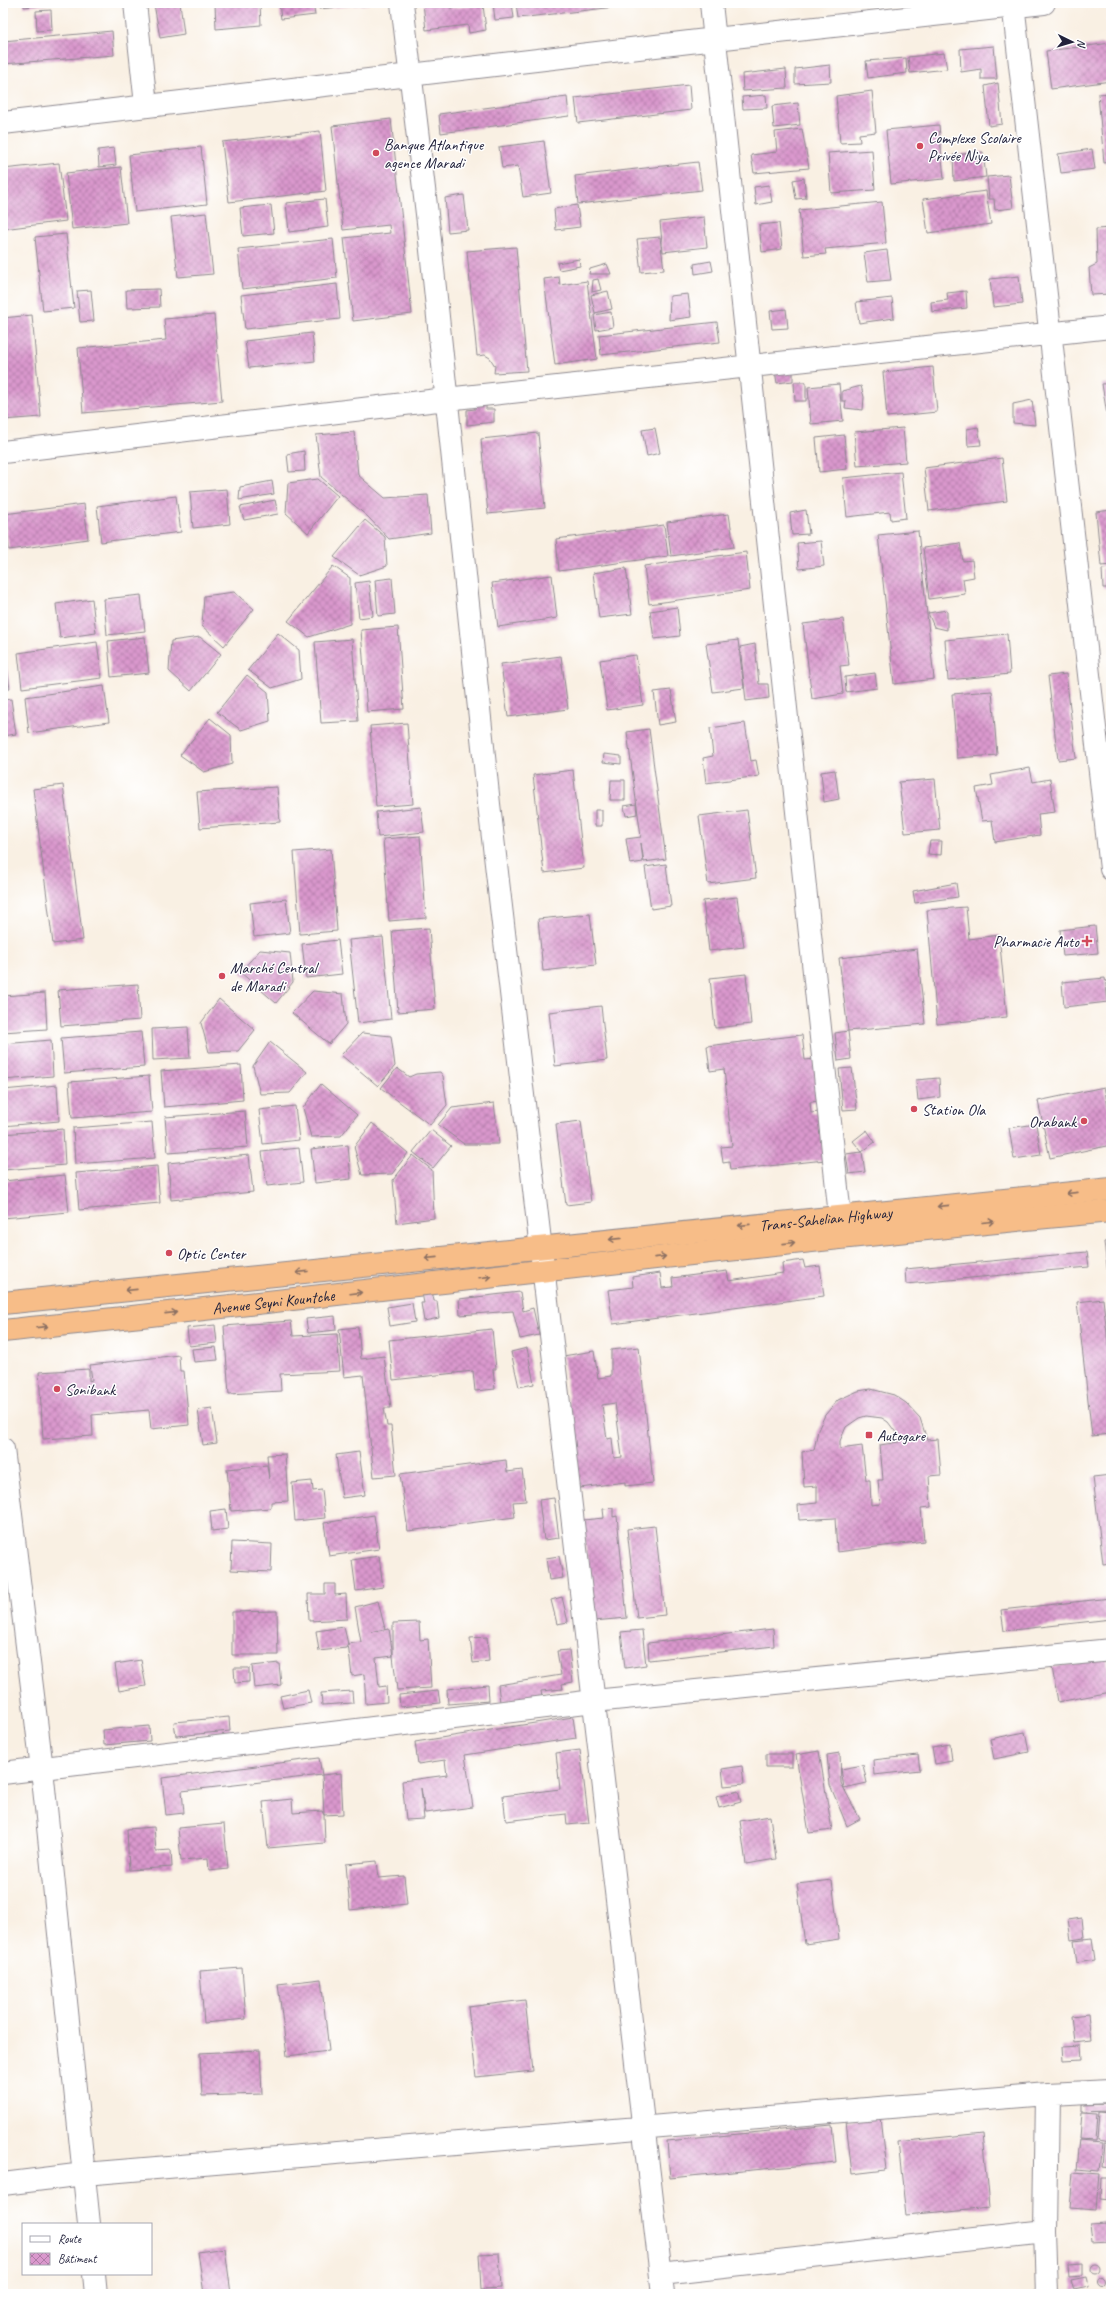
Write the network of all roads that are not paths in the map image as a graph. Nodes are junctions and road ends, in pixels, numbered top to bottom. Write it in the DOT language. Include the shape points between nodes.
graph roads {
  1 [pos="135,3"];
  2 [pos="402,3"];
  3 [pos="711,3"];
  4 [pos="1044,3"];
  5 [pos="1013,5"];
  6 [pos="714,39"];
  7 [pos="410,76"];
  8 [pos="146,105"];
  9 [pos="3,123"];
  10 [pos="1111,327"];
  11 [pos="1051,334"];
  12 [pos="748,366"];
  13 [pos="446,399"];
  14 [pos="3,452"];
  15 [pos="1111,869"];
  16 [pos="1111,1189"];
  17 [pos="1111,1211"];
  18 [pos="839,1215"];
  19 [pos="842,1238"];
  20 [pos="540,1247"];
  21 [pos="544,1269"];
  22 [pos="3,1303"];
  23 [pos="3,1331"];
  24 [pos="3,1449"];
  25 [pos="1111,1650"];
  26 [pos="594,1701"];
  27 [pos="42,1769"];
  28 [pos="3,1773"];
  29 [pos="1111,2091"];
  30 [pos="1047,2094"];
  31 [pos="644,2128"];
  32 [pos="84,2174"];
  33 [pos="3,2184"];
  34 [pos="89,2223"];
  35 [pos="1045,2231"];
  36 [pos="94,2275"];
  37 [pos="662,2284"];
  38 [pos="96,2294"];
  39 [pos="1047,2294"];
  1 -- 8 [label="street"];
  2 -- 7 [label="street"];
  3 -- 6 [label="street"];
  4 -- 5 [label="street"];
  5 -- 6 [label="street"];
  5 -- 11 [label="street"];
  6 -- 7 [label="street"];
  6 -- 12 [label="street"];
  7 -- 8 [label="street"];
  7 -- 13 [label="street"];
  8 -- 9 [label="street"];
  10 -- 11 [label="street"];
  11 -- 12 [label="street"];
  11 -- 15 [label="street"];
  12 -- 13 [label="street"];
  12 -- 18 [label="street"];
  13 -- 14 [label="street"];
  13 -- 20 [label="street"];
  16 -- 18 [label="highway, Trans-Sahelian Highway, one-way"];
  19 -- 17 [label="highway, Trans-Sahelian Highway, one-way"];
  18 -- 19 [label="street"];
  18 -- 20 [label="highway, Trans-Sahelian Highway, one-way"];
  21 -- 19 [label="highway, Trans-Sahelian Highway, one-way"];
  20 -- 21 [label="street"];
  20 -- 22 [label="highway, Avenue Seyni Kountche, one-way"];
  23 -- 21 [label="highway, Avenue Seyni Kountche, one-way" via="294,1300"];
  21 -- 26 [label="street"];
  24 -- 27 [label="street"];
  25 -- 26 [label="street"];
  26 -- 27 [label="street"];
  26 -- 31 [label="street"];
  27 -- 28 [label="street"];
  27 -- 32 [label="street"];
  29 -- 30 [label="street"];
  30 -- 31 [label="street"];
  30 -- 35 [label="street"];
  31 -- 32 [label="street"];
  31 -- 37 [label="street"];
  32 -- 33 [label="street"];
  32 -- 34 [label="street"];
  35 -- 37 [label="street"];
  35 -- 39 [label="street"];
  36 -- 38 [label="street"];
}
